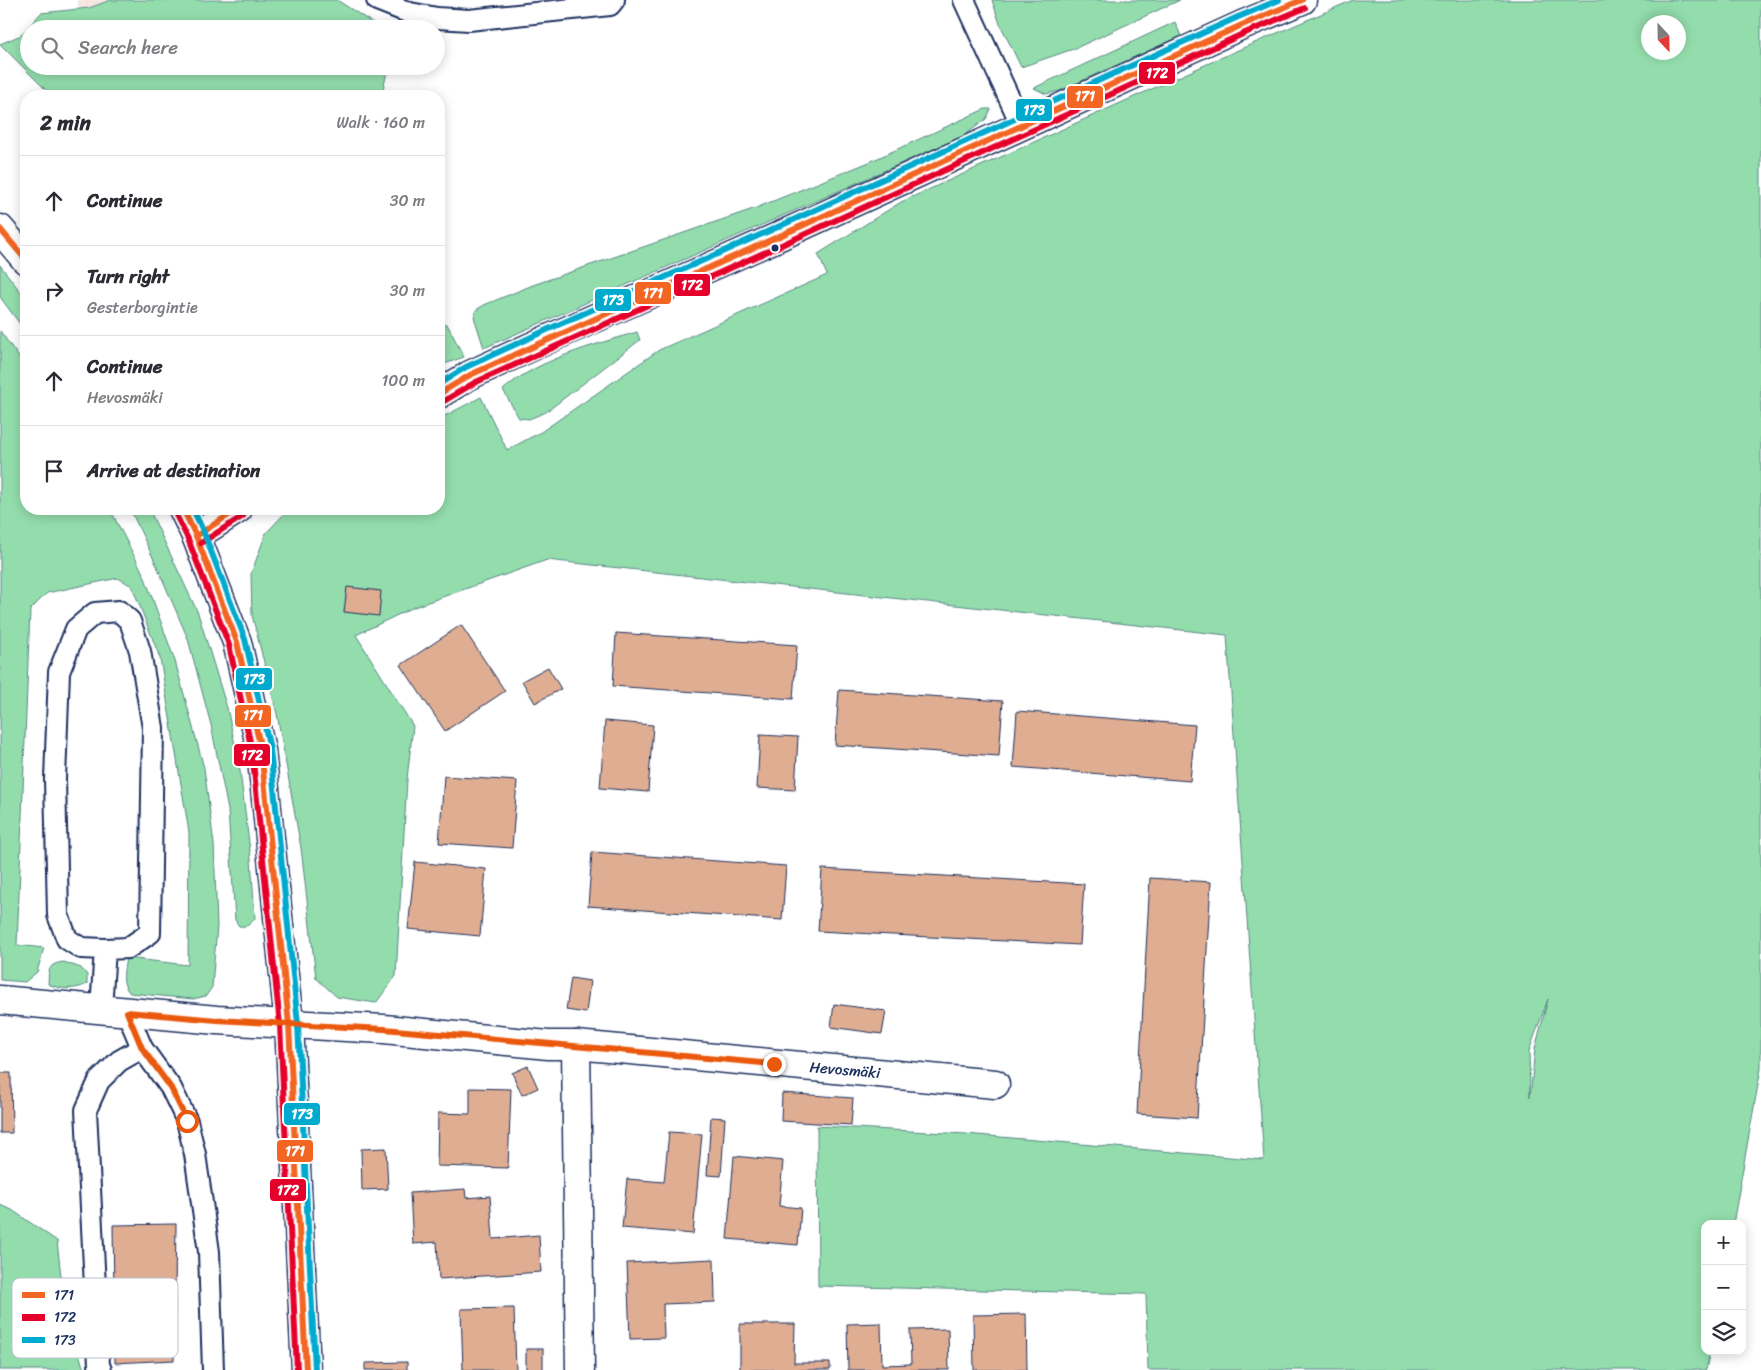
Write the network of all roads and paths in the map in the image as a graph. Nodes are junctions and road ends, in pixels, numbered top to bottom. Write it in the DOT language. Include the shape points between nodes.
graph roads {
  1 [pos="377,0"];
  2 [pos="614,0"];
  3 [pos="964,0"];
  4 [pos="1302,0"];
  5 [pos="1022,126"];
  6 [pos="0,229"];
  7 [pos="20,253"];
  8 [pos="470,376"];
  9 [pos="445,382"];
  10 [pos="445,391"];
  11 [pos="186,515"];
  12 [pos="229,515"];
  13 [pos="196,536"];
  14 [pos="105,949"];
  15 [pos="0,1000"];
  16 [pos="114,1010"];
  17 [pos="290,1024"];
  18 [pos="576,1045"];
  19 [pos="142,1048"];
  20 [pos="995,1084"];
  21 [pos="95,1278"];
  22 [pos="213,1370"];
  23 [pos="306,1370"];
  24 [pos="580,1370"];
  1 -- 2 [label="lane" via="410,13 469,20 610,4"];
  3 -- 5 [label="lane"];
  4 -- 5 [label="street"];
  5 -- 8 [label="street"];
  6 -- 7 [label="street"];
  8 -- 9 [label="street"];
  8 -- 10 [label="street"];
  11 -- 13 [label="street"];
  12 -- 13 [label="street"];
  13 -- 17 [label="street" via="238,642 261,750"];
  14 -- 14 [label="lane" via="128,948 150,933 153,728 140,651 130,621 119,611 95,614 76,629 59,672 55,779 58,915 67,938 82,948"];
  14 -- 16 [label="lane"];
  15 -- 16 [label="street, Hevosmäki"];
  16 -- 17 [label="street, Hevosmäki"];
  16 -- 19 [label="lane"];
  17 -- 18 [label="street, Hevosmäki"];
  17 -- 23 [label="street"];
  18 -- 20 [label="street, Hevosmäki"];
  18 -- 24 [label="street"];
  19 -- 21 [label="lane" via="119,1062 99,1081 86,1110"];
  19 -- 22 [label="lane" via="171,1088 187,1121 193,1146 208,1252"];
}
